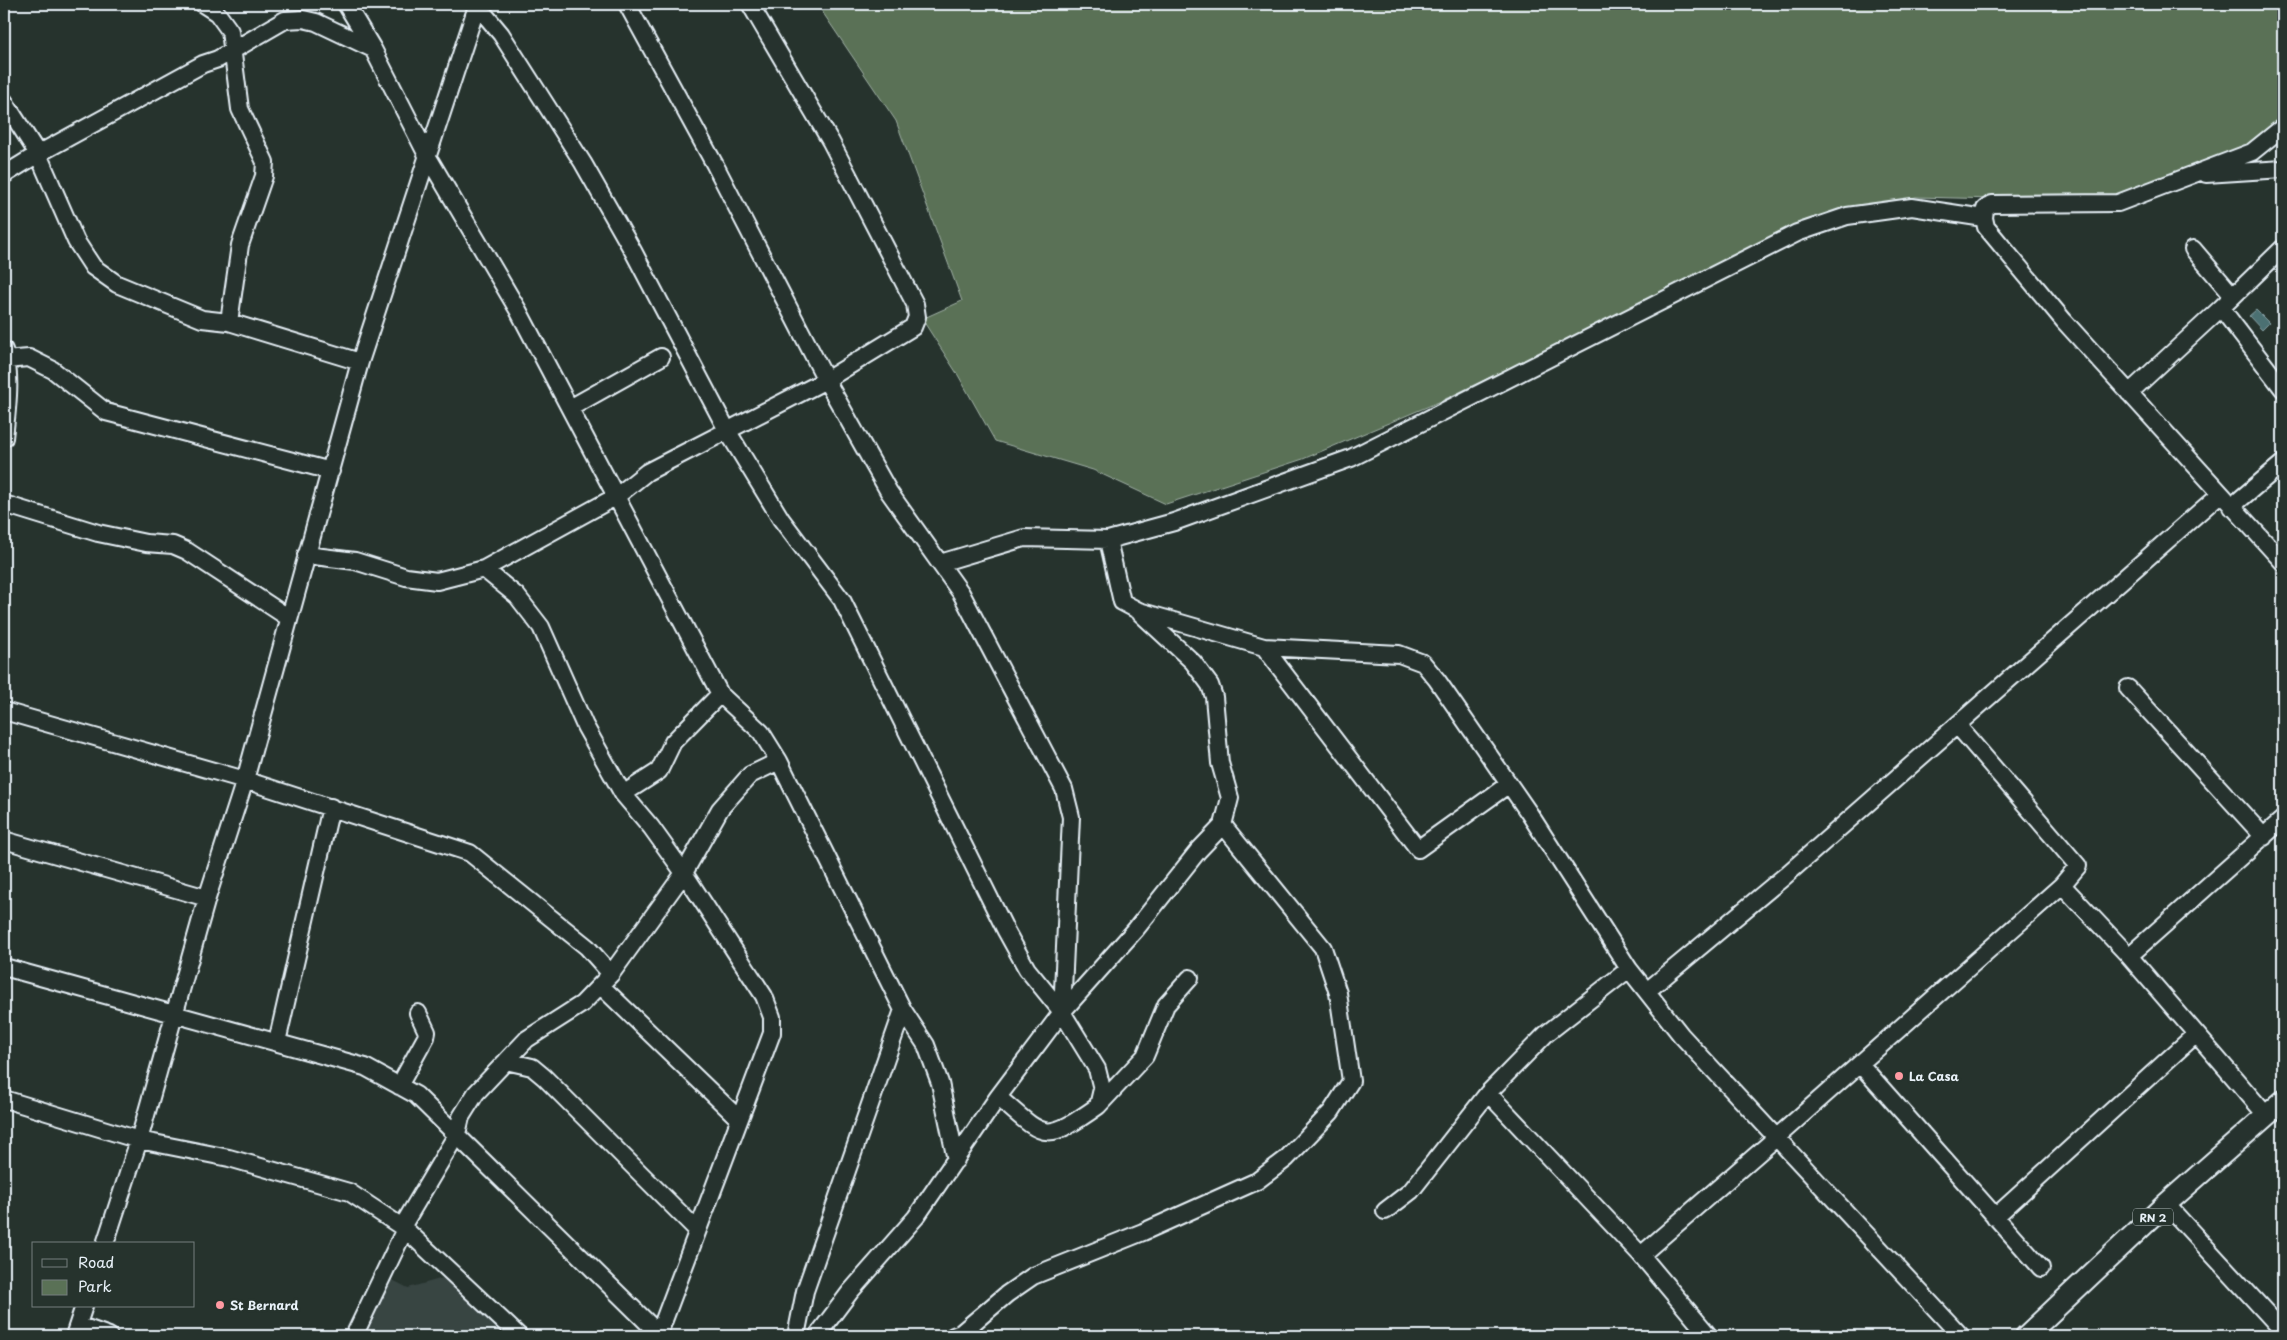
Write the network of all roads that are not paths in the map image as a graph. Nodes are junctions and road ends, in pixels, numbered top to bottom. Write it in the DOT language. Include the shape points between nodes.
graph roads {
  1 [pos="202,4"];
  2 [pos="346,4"];
  3 [pos="628,4"];
  4 [pos="750,4"];
  5 [pos="477,5"];
  6 [pos="373,49"];
  7 [pos="231,51"];
  8 [pos="4,102"];
  9 [pos="2283,128"];
  10 [pos="38,154"];
  11 [pos="428,157"];
  12 [pos="2283,169"];
  13 [pos="4,175"];
  14 [pos="2190,175"];
  15 [pos="1984,218"];
  16 [pos="2283,248"];
  17 [pos="2193,249"];
  18 [pos="2233,296"];
  19 [pos="2221,308"];
  20 [pos="229,322"];
  21 [pos="5,356"];
  22 [pos="661,357"];
  23 [pos="360,362"];
  24 [pos="826,380"];
  25 [pos="2283,389"];
  26 [pos="2129,393"];
  27 [pos="570,408"];
  28 [pos="728,432"];
  29 [pos="4,438"];
  30 [pos="2283,463"];
  31 [pos="330,471"];
  32 [pos="2220,494"];
  33 [pos="617,496"];
  34 [pos="4,504"];
  35 [pos="2231,507"];
  36 [pos="1108,540"];
  37 [pos="306,555"];
  38 [pos="2283,562"];
  39 [pos="940,563"];
  40 [pos="484,569"];
  41 [pos="1139,611"];
  42 [pos="289,618"];
  43 [pos="1264,647"];
  44 [pos="2128,688"];
  45 [pos="720,694"];
  46 [pos="4,711"];
  47 [pos="1957,725"];
  48 [pos="779,761"];
  49 [pos="245,780"];
  50 [pos="1509,784"];
  51 [pos="622,794"];
  52 [pos="331,807"];
  53 [pos="2283,819"];
  54 [pos="1223,825"];
  55 [pos="2264,837"];
  56 [pos="4,840"];
  57 [pos="684,873"];
  58 [pos="2062,884"];
  59 [pos="207,898"];
  60 [pos="2129,956"];
  61 [pos="4,967"];
  62 [pos="1629,969"];
  63 [pos="1190,978"];
  64 [pos="606,980"];
  65 [pos="1647,991"];
  66 [pos="903,1010"];
  67 [pos="1062,1012"];
  68 [pos="418,1013"];
  69 [pos="174,1014"];
  70 [pos="2196,1035"];
  71 [pos="277,1042"];
  72 [pos="506,1061"];
  73 [pos="1860,1064"];
  74 [pos="400,1086"];
  75 [pos="1488,1093"];
  76 [pos="998,1097"];
  77 [pos="4,1099"];
  78 [pos="2283,1101"];
  79 [pos="1098,1106"];
  80 [pos="2267,1116"];
  81 [pos="739,1119"];
  82 [pos="457,1134"];
  83 [pos="1777,1137"];
  84 [pos="139,1140"];
  85 [pos="956,1160"];
  86 [pos="2166,1204"];
  87 [pos="1385,1211"];
  88 [pos="1995,1217"];
  89 [pos="403,1228"];
  90 [pos="697,1230"];
  91 [pos="106,1242"];
  92 [pos="1641,1255"];
  93 [pos="2040,1268"];
  94 [pos="83,1308"];
  95 [pos="2283,1330"];
  96 [pos="76,1331"];
  97 [pos="658,1335"];
  98 [pos="109,1336"];
  99 [pos="354,1336"];
  100 [pos="519,1336"];
  101 [pos="796,1336"];
  102 [pos="817,1336"];
  103 [pos="954,1336"];
  104 [pos="1709,1336"];
  105 [pos="1961,1336"];
  106 [pos="2026,1336"];
  1 -- 7 [label="street" via="218,13 230,31"];
  2 -- 6 [label="street"];
  3 -- 24 [label="street"];
  4 -- 24 [label="street" via="831,142 915,304 917,317 913,326"];
  5 -- 11 [label="street"];
  5 -- 28 [label="street" via="501,34 583,163"];
  6 -- 7 [label="street" via="303,19 284,20"];
  6 -- 11 [label="street"];
  7 -- 10 [label="street"];
  7 -- 20 [label="street" via="240,109 266,168 240,245"];
  8 -- 10 [label="street"];
  9 -- 14 [label="street" via="2252,152"];
  10 -- 13 [label="street"];
  10 -- 20 [label="street" via="76,241 93,267 117,284 144,296 202,318"];
  11 -- 23 [label="street"];
  11 -- 27 [label="street" via="518,310"];
  12 -- 14 [label="street"];
  14 -- 15 [label="street" via="2118,203 1992,204 1985,209"];
  15 -- 26 [label="street" via="1986,227"];
  15 -- 36 [label="street" via="1912,207 1847,216 1797,233 1352,458 1174,522"];
  16 -- 18 [label="street"];
  17 -- 18 [label="street"];
  18 -- 19 [label="street"];
  19 -- 25 [label="street"];
  19 -- 26 [label="street"];
  20 -- 23 [label="street"];
  21 -- 29 [label="street" via="9,394"];
  21 -- 31 [label="street" via="29,358 53,370 106,412"];
  22 -- 27 [label="street"];
  23 -- 31 [label="street"];
  24 -- 28 [label="street"];
  24 -- 39 [label="street" via="890,492"];
  26 -- 32 [label="street"];
  27 -- 33 [label="street"];
  28 -- 33 [label="street" via="646,472"];
  28 -- 67 [label="street" via="781,519 842,600 1006,931 1027,969"];
  30 -- 35 [label="street"];
  31 -- 37 [label="street"];
  32 -- 35 [label="street"];
  32 -- 47 [label="street"];
  33 -- 40 [label="street"];
  33 -- 45 [label="street"];
  34 -- 42 [label="street" via="98,533 173,544"];
  35 -- 38 [label="street"];
  36 -- 39 [label="street" via="1024,538"];
  36 -- 41 [label="street" via="1122,602"];
  37 -- 40 [label="street" via="355,561 406,577 437,581"];
  37 -- 42 [label="street"];
  39 -- 67 [label="street" via="960,593 1069,803"];
  40 -- 51 [label="street" via="517,596 541,627 585,726"];
  41 -- 43 [label="street"];
  41 -- 54 [label="street" via="1193,662 1210,685 1220,763 1230,798"];
  42 -- 49 [label="street"];
  43 -- 50 [label="street" via="1399,654 1423,662"];
  43 -- 50 [label="street" via="1418,849"];
  44 -- 55 [label="street"];
  45 -- 48 [label="street" via="761,732"];
  45 -- 51 [label="street" via="673,742 659,770"];
  46 -- 49 [label="street"];
  47 -- 58 [label="street" via="2078,866"];
  47 -- 65 [label="street" via="1778,882"];
  48 -- 57 [label="street" via="750,775 720,809"];
  48 -- 66 [label="street"];
  49 -- 52 [label="street"];
  49 -- 59 [label="street"];
  50 -- 62 [label="street"];
  51 -- 57 [label="street"];
  52 -- 64 [label="street" via="470,853 587,947"];
  52 -- 71 [label="street"];
  53 -- 55 [label="street"];
  54 -- 67 [label="street"];
  54 -- 103 [label="street" via="1324,948 1338,993 1351,1081 1331,1112 1286,1159 1257,1181 1033,1276"];
  55 -- 60 [label="street"];
  56 -- 59 [label="street"];
  57 -- 64 [label="street"];
  57 -- 81 [label="street" via="764,996 772,1017 772,1033"];
  58 -- 60 [label="street"];
  58 -- 73 [label="street"];
  59 -- 69 [label="street"];
  60 -- 70 [label="street"];
  61 -- 69 [label="street"];
  62 -- 65 [label="street"];
  62 -- 75 [label="street" via="1546,1034"];
  63 -- 79 [label="street" via="1166,1005 1145,1056"];
  64 -- 72 [label="street" via="582,1004 527,1039"];
  64 -- 81 [label="street"];
  65 -- 83 [label="street" via="1681,1035"];
  66 -- 85 [label="street" via="926,1045 940,1084"];
  66 -- 101 [label="street" via="804,1291"];
  67 -- 76 [label="street"];
  67 -- 79 [label="street" via="1097,1070 1102,1088"];
  68 -- 74 [label="street" via="427,1032 426,1037"];
  69 -- 71 [label="street"];
  69 -- 84 [label="street"];
  70 -- 80 [label="street"];
  70 -- 88 [label="street"];
  71 -- 74 [label="street" via="365,1067"];
  72 -- 82 [label="street" via="476,1093 461,1117"];
  72 -- 90 [label="street" via="532,1068 544,1077"];
  73 -- 83 [label="street"];
  73 -- 88 [label="street"];
  74 -- 82 [label="street" via="416,1095"];
  75 -- 87 [label="street" via="1411,1191"];
  75 -- 92 [label="street"];
  76 -- 79 [label="street" via="1034,1129 1045,1132 1067,1128"];
  76 -- 85 [label="street"];
  77 -- 84 [label="street"];
  78 -- 80 [label="main road, RN 2"];
  80 -- 86 [label="main road, RN 2"];
  81 -- 90 [label="street"];
  82 -- 89 [label="street"];
  82 -- 97 [label="street"];
  83 -- 92 [label="street"];
  83 -- 105 [label="street"];
  84 -- 89 [label="street" via="228,1158 349,1192"];
  84 -- 91 [label="street"];
  85 -- 102 [label="street" via="916,1217 850,1292"];
  86 -- 95 [label="street"];
  86 -- 106 [label="main road, RN 2"];
  88 -- 93 [label="street"];
  89 -- 99 [label="street"];
  89 -- 100 [label="street"];
  90 -- 97 [label="street"];
  92 -- 104 [label="street"];
  94 -- 96 [label="street"];
  96 -- 98 [label="street"];
}
